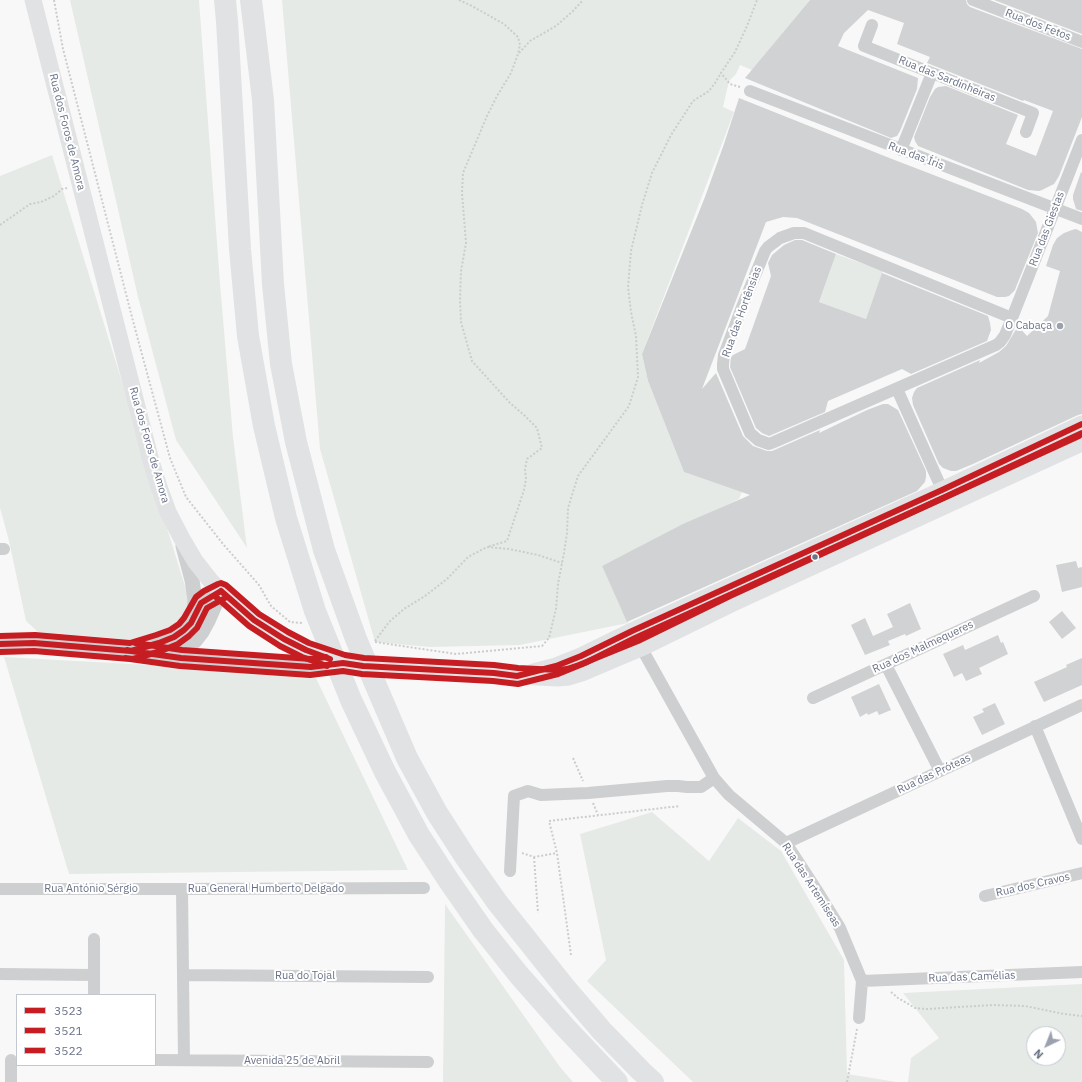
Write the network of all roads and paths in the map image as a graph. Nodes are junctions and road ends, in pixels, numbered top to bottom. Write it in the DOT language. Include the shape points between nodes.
graph roads {
  1 [pos="33,0"];
  2 [pos="54,0"];
  3 [pos="225,0"];
  4 [pos="252,0"];
  5 [pos="459,0"];
  6 [pos="583,0"];
  7 [pos="757,0"];
  8 [pos="973,0"];
  9 [pos="872,25"];
  10 [pos="1082,42"];
  11 [pos="518,54"];
  12 [pos="721,73"];
  13 [pos="932,73"];
  14 [pos="750,91"];
  15 [pos="1026,132"];
  16 [pos="1082,140"];
  17 [pos="901,150"];
  18 [pos="70,187"];
  19 [pos="1055,209"];
  20 [pos="1082,219"];
  21 [pos="0,225"];
  22 [pos="1012,318"];
  23 [pos="898,389"];
  24 [pos="1082,424"];
  25 [pos="1082,443"];
  26 [pos="945,497"];
  27 [pos="181,538"];
  28 [pos="486,547"];
  29 [pos="562,563"];
  30 [pos="221,591"];
  31 [pos="1034,596"];
  32 [pos="194,616"];
  33 [pos="310,617"];
  34 [pos="632,631"];
  35 [pos="0,644"];
  36 [pos="641,648"];
  37 [pos="131,650"];
  38 [pos="163,656"];
  39 [pos="343,663"];
  40 [pos="886,665"];
  41 [pos="518,676"];
  42 [pos="813,698"];
  43 [pos="1082,705"];
  44 [pos="1036,726"];
  45 [pos="940,771"];
  46 [pos="714,778"];
  47 [pos="680,806"];
  48 [pos="1082,839"];
  49 [pos="786,843"];
  50 [pos="510,849"];
  51 [pos="557,853"];
  52 [pos="534,857"];
  53 [pos="510,871"];
  54 [pos="1082,873"];
  55 [pos="424,888"];
  56 [pos="182,889"];
  57 [pos="0,890"];
  58 [pos="985,896"];
  59 [pos="538,913"];
  60 [pos="94,939"];
  61 [pos="571,955"];
  62 [pos="1082,972"];
  63 [pos="0,974"];
  64 [pos="94,975"];
  65 [pos="183,975"];
  66 [pos="428,977"];
  67 [pos="862,981"];
  68 [pos="889,991"];
  69 [pos="94,994"];
  70 [pos="1082,1016"];
  71 [pos="859,1018"];
  72 [pos="9,1060"];
  73 [pos="156,1060"];
  74 [pos="184,1060"];
  75 [pos="428,1062"];
  76 [pos="11,1082"];
  77 [pos="617,1082"];
  78 [pos="653,1082"];
  79 [pos="846,1082"];
  1 -- 27 [label="main road, Rua dos Foros de Amora" via="151,461 166,506"];
  2 -- 33 [label="path" via="63,49 131,314 175,471 186,497 259,585 271,606 290,622"];
  3 -- 33 [label="highway" via="240,249 248,336 264,426"];
  4 -- 78 [label="highway" via="263,100 273,284 281,364 300,458 324,550 356,638 407,758 437,813 466,858 530,946 608,1036"];
  5 -- 11 [label="path" via="504,24 518,37"];
  6 -- 11 [label="path" via="573,12 530,42"];
  7 -- 12 [label="path" via="735,52"];
  8 -- 10 [label="street, Rua dos Fetos"];
  9 -- 13 [label="street, Rua das Sardinheiras" via="864,46"];
  11 -- 28 [label="path" via="511,73 487,116 463,174 466,243 461,271 460,307 461,322 472,361 537,428 542,448 527,459 524,490 507,541"];
  12 -- 14 [label="path" via="730,84"];
  12 -- 29 [label="path" via="709,91 693,101 671,135 652,173 631,251 628,287 636,336 638,377 629,406 578,476 568,508"];
  13 -- 15 [label="street, Rua das Sardinheiras" via="1033,113"];
  13 -- 17 [label="street"];
  14 -- 17 [label="street, Rua das Íris"];
  16 -- 19 [label="street, Rua das Giestas"];
  17 -- 19 [label="street, Rua das Íris"];
  18 -- 21 [label="path" via="41,202 30,204"];
  19 -- 20 [label="street, Rua das Íris"];
  19 -- 22 [label="street, Rua das Giestas"];
  22 -- 23 [label="street, Rua das Hortênsias" via="1005,335 996,346"];
  22 -- 23 [label="street, Rua das Hortênsias" via="804,233 784,236 768,247 742,307 723,364 750,433 769,444"];
  23 -- 26 [label="street"];
  24 -- 26 [label="main road"];
  25 -- 26 [label="main road"];
  26 -- 34 [label="main road"];
  26 -- 36 [label="main road, Rua dos Foros de Amora"];
  27 -- 30 [label="main road, Rua dos Foros de Amora" via="210,580"];
  27 -- 32 [label="street" via="192,580"];
  28 -- 29 [label="path" via="530,553"];
  28 -- 29 [label="path" via="468,557 447,579 404,609 389,622 375,642 456,654 542,646 549,638 556,609"];
  30 -- 32 [label="street" via="202,603"];
  30 -- 38 [label="street" via="208,621 195,641 184,649"];
  30 -- 39 [label="main road, Rua dos Foros de Amora" via="254,620 284,639"];
  31 -- 40 [label="street, Rua dos Malmequeres"];
  32 -- 37 [label="street" via="184,630 174,636 159,643"];
  33 -- 77 [label="highway" via="385,772 419,835 448,881 519,975"];
  34 -- 36 [label="street, Rua das Artemíseas"];
  34 -- 41 [label="main road" via="556,666"];
  35 -- 37 [label="street" via="34,643"];
  36 -- 41 [label="main road, Rua dos Foros de Amora" via="569,677"];
  36 -- 46 [label="street, Rua das Artemíseas"];
  37 -- 38 [label="street"];
  38 -- 39 [label="street" via="311,667"];
  39 -- 41 [label="main road, Rua dos Foros de Amora"];
  40 -- 42 [label="street, Rua dos Malmequeres"];
  40 -- 45 [label="street"];
  43 -- 44 [label="street, Rua das Próteas"];
  44 -- 45 [label="street, Rua das Próteas"];
  44 -- 48 [label="street"];
  45 -- 49 [label="street, Rua das Próteas"];
  46 -- 49 [label="street, Rua das Artemíseas" via="729,795"];
  46 -- 50 [label="street" via="702,787 667,786 541,795 528,791 514,796"];
  47 -- 51 [label="path" via="549,821"];
  49 -- 67 [label="street, Rua das Artemíseas" via="840,928"];
  50 -- 52 [label="path"];
  50 -- 53 [label="street"];
  51 -- 52 [label="path"];
  51 -- 61 [label="path"];
  52 -- 59 [label="path"];
  54 -- 58 [label="street, Rua dos Cravos"];
  55 -- 56 [label="street, Rua General Humberto Delgado"];
  56 -- 57 [label="street, Rua António Sérgio"];
  56 -- 65 [label="street, Rua General Humberto Delgado"];
  60 -- 64 [label="street"];
  62 -- 67 [label="street, Rua das Camélias"];
  63 -- 64 [label="street"];
  64 -- 69 [label="street"];
  65 -- 66 [label="street, Rua do Tojal"];
  65 -- 74 [label="street, Rua General Humberto Delgado"];
  67 -- 71 [label="street, Rua das Artemíseas"];
  68 -- 70 [label="path" via="915,1008 1025,1006"];
  71 -- 79 [label="path"];
  72 -- 76 [label="street"];
  73 -- 74 [label="street, Avenida 25 de Abril"];
  74 -- 75 [label="street, Avenida 25 de Abril"];
}
